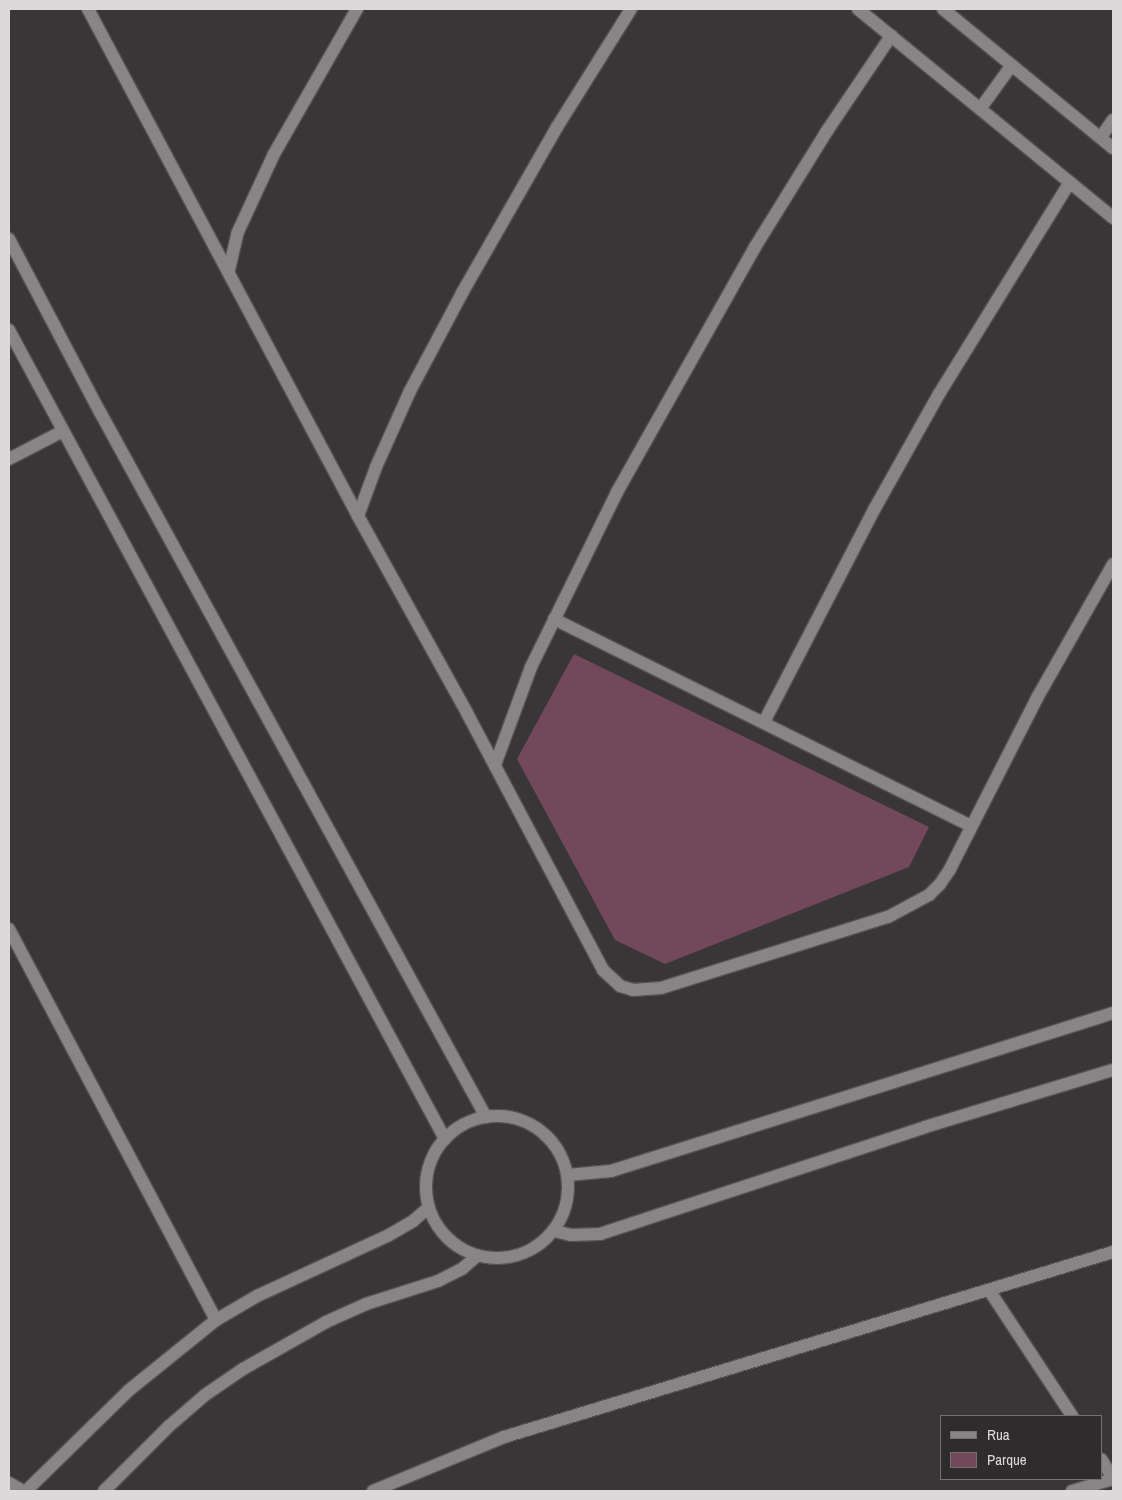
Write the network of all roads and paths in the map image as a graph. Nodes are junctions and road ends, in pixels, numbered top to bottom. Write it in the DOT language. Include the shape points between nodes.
graph roads {
  1 [pos="88,9"];
  2 [pos="357,9"];
  3 [pos="631,9"];
  4 [pos="858,9"];
  5 [pos="943,9"];
  6 [pos="891,36"];
  7 [pos="1012,65"];
  8 [pos="980,109"];
  9 [pos="1113,120"];
  10 [pos="1101,138"];
  11 [pos="1113,148"];
  12 [pos="1070,182"];
  13 [pos="1113,218"];
  14 [pos="9,239"];
  15 [pos="229,270"];
  16 [pos="9,330"];
  17 [pos="63,431"];
  18 [pos="9,459"];
  19 [pos="358,516"];
  20 [pos="1113,564"];
  21 [pos="554,619"];
  22 [pos="764,722"];
  23 [pos="495,765"];
  24 [pos="971,826"];
  25 [pos="9,929"];
  26 [pos="1113,1013"];
  27 [pos="1113,1070"];
  28 [pos="486,1117"];
  29 [pos="445,1139"];
  30 [pos="568,1175"];
  31 [pos="429,1207"];
  32 [pos="554,1231"];
  33 [pos="1113,1252"];
  34 [pos="477,1256"];
  35 [pos="989,1290"];
  36 [pos="216,1320"];
  37 [pos="1071,1415"];
  38 [pos="1102,1461"];
  39 [pos="1113,1478"];
  40 [pos="9,1483"];
  41 [pos="24,1491"];
  42 [pos="104,1491"];
  43 [pos="373,1491"];
  44 [pos="1072,1491"];
  1 -- 15 [label="street"];
  2 -- 15 [label="street" via="274,154 237,234"];
  3 -- 19 [label="street" via="557,127 462,293 410,391 369,482"];
  4 -- 6 [label="street"];
  5 -- 7 [label="street"];
  6 -- 8 [label="street"];
  6 -- 21 [label="street" via="822,139 722,303 617,492"];
  7 -- 8 [label="street"];
  7 -- 10 [label="street"];
  8 -- 12 [label="street"];
  9 -- 10 [label="street"];
  10 -- 11 [label="street"];
  12 -- 13 [label="street"];
  12 -- 22 [label="street" via="939,394 874,508"];
  14 -- 28 [label="street" via="100,412"];
  15 -- 19 [label="street"];
  16 -- 17 [label="street"];
  17 -- 18 [label="street"];
  17 -- 29 [label="street"];
  19 -- 23 [label="street"];
  20 -- 24 [label="street" via="1036,698"];
  21 -- 22 [label="street"];
  21 -- 23 [label="street" via="531,667"];
  22 -- 24 [label="street"];
  23 -- 24 [label="street" via="603,970 620,986 633,990 661,988 888,917 910,907 940,884"];
  25 -- 36 [label="street"];
  26 -- 30 [label="street" via="611,1171"];
  27 -- 32 [label="street" via="925,1127 600,1234 572,1235"];
  28 -- 29 [label="street" via="470,1121"];
  28 -- 30 [label="street" via="508,1117 529,1124 548,1136 561,1154"];
  29 -- 31 [label="street" via="434,1154 428,1171 426,1190"];
  30 -- 32 [label="street" via="569,1195 564,1214"];
  31 -- 34 [label="street" via="447,1238"];
  31 -- 36 [label="street" via="390,1235 257,1296"];
  32 -- 34 [label="street" via="528,1252 511,1257"];
  33 -- 35 [label="street"];
  34 -- 42 [label="street" via="463,1268 438,1281 366,1304 326,1322 243,1369 168,1427"];
  35 -- 37 [label="street"];
  35 -- 43 [label="street" via="504,1438"];
  36 -- 41 [label="street" via="128,1390"];
  38 -- 39 [label="street"];
  39 -- 44 [label="street"];
  40 -- 41 [label="street"];
}
